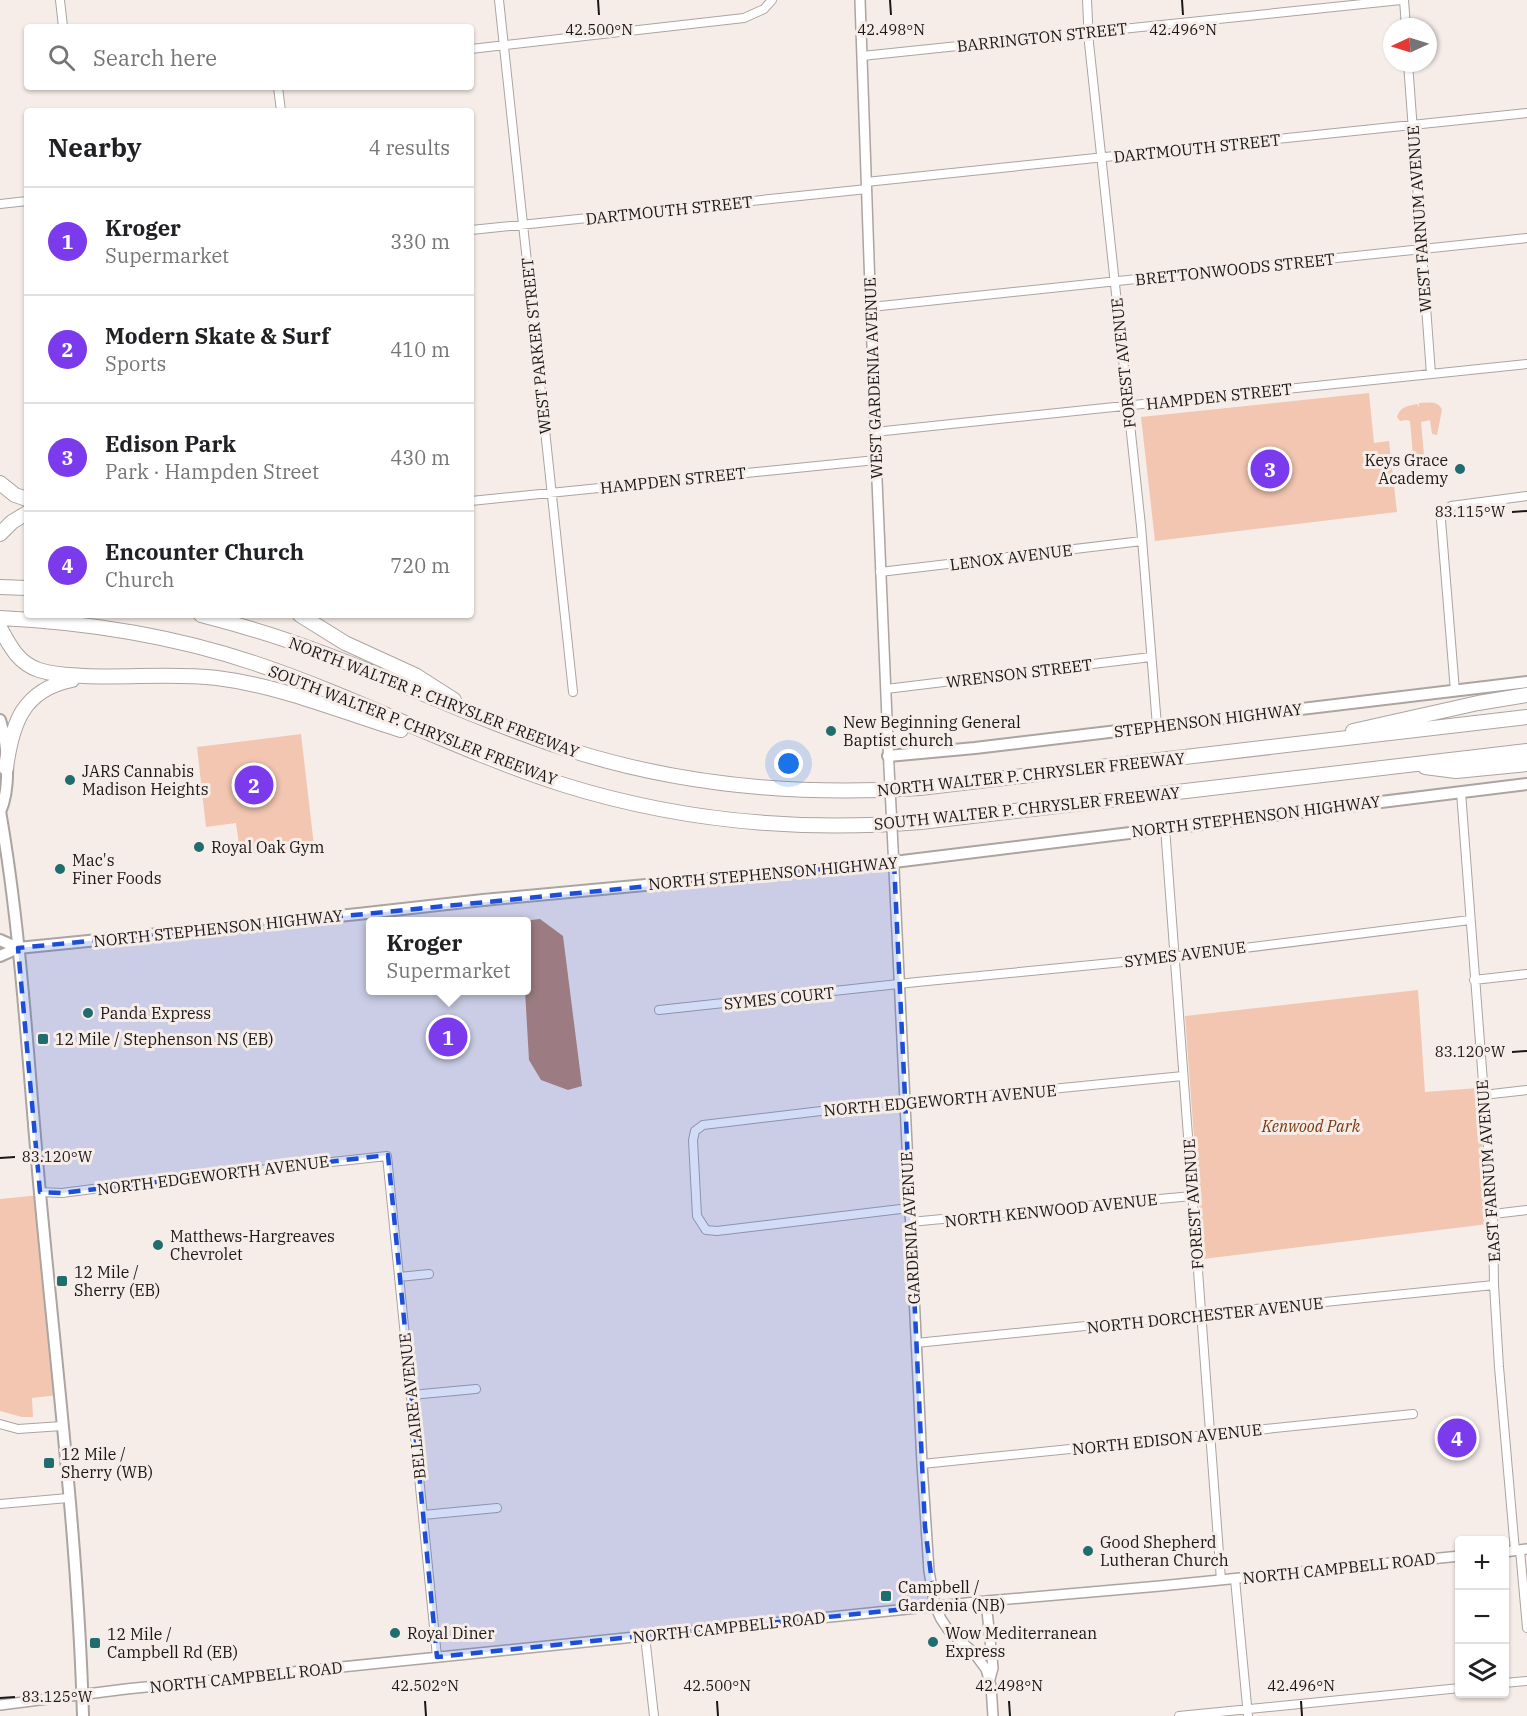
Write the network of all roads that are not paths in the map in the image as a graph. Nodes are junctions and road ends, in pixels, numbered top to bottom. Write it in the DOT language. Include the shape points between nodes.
graph roads {
  1 [pos="60,0"];
  2 [pos="499,0"];
  3 [pos="772,0"];
  4 [pos="860,0"];
  5 [pos="1087,0"];
  6 [pos="1403,0"];
  7 [pos="1405,18"];
  8 [pos="63,24"];
  9 [pos="1089,33"];
  10 [pos="504,45"];
  11 [pos="474,49"];
  12 [pos="862,56"];
  13 [pos="1409,72"];
  14 [pos="278,90"];
  15 [pos="281,108"];
  16 [pos="1527,113"];
  17 [pos="1412,125"];
  18 [pos="1101,158"];
  19 [pos="867,186"];
  20 [pos="24,201"];
  21 [pos="0,204"];
  22 [pos="523,225"];
  23 [pos="474,230"];
  24 [pos="1527,238"];
  25 [pos="1422,250"];
  26 [pos="1114,282"];
  27 [pos="871,307"];
  28 [pos="1527,364"];
  29 [pos="1431,374"];
  30 [pos="1127,406"];
  31 [pos="875,432"];
  32 [pos="876,460"];
  33 [pos="0,483"];
  34 [pos="551,493"];
  35 [pos="1527,496"];
  36 [pos="24,498"];
  37 [pos="474,501"];
  38 [pos="24,515"];
  39 [pos="0,534"];
  40 [pos="1142,542"];
  41 [pos="880,572"];
  42 [pos="0,587"];
  43 [pos="23,588"];
  44 [pos="0,618"];
  45 [pos="212,618"];
  46 [pos="305,618"];
  47 [pos="0,628"];
  48 [pos="1151,657"];
  49 [pos="92,676"];
  50 [pos="1527,682"];
  51 [pos="886,688"];
  52 [pos="1455,691"];
  53 [pos="573,692"];
  54 [pos="1527,695"];
  55 [pos="1527,717"];
  56 [pos="0,720"];
  57 [pos="486,720"];
  58 [pos="1156,726"];
  59 [pos="1311,742"];
  60 [pos="1527,751"];
  61 [pos="474,753"];
  62 [pos="888,761"];
  63 [pos="1402,764"];
  64 [pos="1527,764"];
  65 [pos="6,768"];
  66 [pos="1527,784"];
  67 [pos="1461,792"];
  68 [pos="0,812"];
  69 [pos="1164,827"];
  70 [pos="894,862"];
  71 [pos="1470,920"];
  72 [pos="0,940"];
  73 [pos="18,948"];
  74 [pos="0,956"];
  75 [pos="1174,956"];
  76 [pos="1527,974"];
  77 [pos="1474,980"];
  78 [pos="899,984"];
  79 [pos="659,1010"];
  80 [pos="1183,1077"];
  81 [pos="1527,1090"];
  82 [pos="1483,1095"];
  83 [pos="904,1102"];
  84 [pos="387,1156"];
  85 [pos="40,1192"];
  86 [pos="1192,1196"];
  87 [pos="909,1208"];
  88 [pos="1527,1210"];
  89 [pos="1493,1214"];
  90 [pos="910,1222"];
  91 [pos="429,1274"];
  92 [pos="399,1276"];
  93 [pos="1494,1285"];
  94 [pos="1201,1316"];
  95 [pos="916,1343"];
  96 [pos="476,1389"];
  97 [pos="411,1395"];
  98 [pos="1413,1414"];
  99 [pos="0,1424"];
  100 [pos="62,1426"];
  101 [pos="1210,1436"];
  102 [pos="921,1464"];
  103 [pos="68,1498"];
  104 [pos="0,1504"];
  105 [pos="497,1508"];
  106 [pos="423,1515"];
  107 [pos="1517,1551"];
  108 [pos="1455,1557"];
  109 [pos="1235,1579"];
  110 [pos="1221,1580"];
  111 [pos="986,1601"];
  112 [pos="935,1606"];
  113 [pos="1527,1628"];
  114 [pos="645,1636"];
  115 [pos="437,1657"];
  116 [pos="990,1679"];
  117 [pos="1527,1681"];
  118 [pos="1509,1683"];
  119 [pos="1455,1689"];
  120 [pos="82,1694"];
  121 [pos="0,1705"];
  122 [pos="1248,1713"];
  123 [pos="83,1716"];
  124 [pos="654,1716"];
  125 [pos="993,1716"];
  126 [pos="1179,1716"];
  1 -- 8 [label="street"];
  2 -- 10 [label="street, WEST PARKER STREET"];
  3 -- 10 [label="street" via="764,9 744,18"];
  4 -- 12 [label="street, WEST GARDENIA AVENUE"];
  5 -- 9 [label="street, FOREST AVENUE"];
  6 -- 7 [label="street"];
  6 -- 9 [label="street, BARRINGTON STREET"];
  9 -- 12 [label="street, BARRINGTON STREET"];
  9 -- 18 [label="street, FOREST AVENUE"];
  10 -- 11 [label="street"];
  10 -- 22 [label="street, WEST PARKER STREET"];
  12 -- 19 [label="street, WEST GARDENIA AVENUE"];
  13 -- 17 [label="street, WEST FARNUM AVENUE"];
  14 -- 15 [label="street"];
  16 -- 17 [label="street, DARTMOUTH STREET"];
  17 -- 18 [label="street, DARTMOUTH STREET"];
  17 -- 25 [label="street, WEST FARNUM AVENUE"];
  18 -- 19 [label="street, DARTMOUTH STREET"];
  18 -- 26 [label="street, FOREST AVENUE"];
  19 -- 22 [label="street, DARTMOUTH STREET"];
  19 -- 27 [label="street, WEST GARDENIA AVENUE"];
  20 -- 21 [label="street"];
  22 -- 23 [label="street, DARTMOUTH STREET"];
  22 -- 34 [label="street, WEST PARKER STREET"];
  24 -- 25 [label="street, BRETTONWOODS STREET"];
  25 -- 26 [label="street, BRETTONWOODS STREET"];
  25 -- 29 [label="street, WEST FARNUM AVENUE"];
  26 -- 27 [label="street, BRETTONWOODS STREET"];
  26 -- 30 [label="street, FOREST AVENUE"];
  27 -- 31 [label="street, WEST GARDENIA AVENUE"];
  28 -- 29 [label="street, HAMPDEN STREET"];
  29 -- 30 [label="street, HAMPDEN STREET"];
  30 -- 31 [label="street, HAMPDEN STREET"];
  30 -- 40 [label="street, FOREST AVENUE"];
  31 -- 32 [label="street, WEST GARDENIA AVENUE"];
  32 -- 34 [label="street, HAMPDEN STREET"];
  32 -- 41 [label="street, WEST GARDENIA AVENUE"];
  33 -- 36 [label="highway"];
  34 -- 37 [label="street, HAMPDEN STREET"];
  34 -- 53 [label="street, WEST PARKER STREET"];
  35 -- 52 [label="street" via="1454,505 1441,520"];
  38 -- 39 [label="highway"];
  40 -- 41 [label="street, LENOX AVENUE"];
  40 -- 48 [label="street, FOREST AVENUE"];
  41 -- 51 [label="street, WEST GARDENIA AVENUE"];
  42 -- 43 [label="highway"];
  44 -- 61 [label="highway, SOUTH WALTER P. CHRYSLER FREEWAY" via="130,633 234,656 294,677"];
  45 -- 57 [label="highway, NORTH WALTER P. CHRYSLER FREEWAY" via="315,650"];
  46 -- 57 [label="highway" via="345,643 415,675"];
  47 -- 49 [label="highway" via="11,649 30,666 54,674"];
  48 -- 51 [label="street, WRENSON STREET"];
  48 -- 58 [label="street, FOREST AVENUE"];
  49 -- 61 [label="highway" via="198,677 260,685"];
  49 -- 65 [label="highway" via="55,684 29,701 17,720"];
  50 -- 52 [label="main road, STEPHENSON HIGHWAY"];
  51 -- 62 [label="street, WEST GARDENIA AVENUE"];
  52 -- 58 [label="main road, STEPHENSON HIGHWAY"];
  54 -- 59 [label="highway" via="1375,725"];
  55 -- 59 [label="highway, NORTH WALTER P. CHRYSLER FREEWAY"];
  56 -- 65 [label="main road"];
  57 -- 59 [label="highway, NORTH WALTER P. CHRYSLER FREEWAY" via="617,764 706,782 810,791 932,787"];
  58 -- 62 [label="main road, STEPHENSON HIGHWAY"];
  60 -- 63 [label="highway, SOUTH WALTER P. CHRYSLER FREEWAY"];
  61 -- 63 [label="highway, SOUTH WALTER P. CHRYSLER FREEWAY" via="615,800 679,813 773,824 839,826 965,818"];
  62 -- 70 [label="street, GARDENIA AVENUE, bridge"];
  63 -- 64 [label="highway" via="1456,771"];
  65 -- 68 [label="main road" via="7,791"];
  66 -- 67 [label="main road, NORTH STEPHENSON HIGHWAY"];
  67 -- 69 [label="main road, NORTH STEPHENSON HIGHWAY"];
  67 -- 71 [label="street, EAST FARNUM AVENUE"];
  68 -- 73 [label="main road"];
  69 -- 70 [label="main road, NORTH STEPHENSON HIGHWAY"];
  69 -- 75 [label="street, FOREST AVENUE"];
  70 -- 73 [label="main road, NORTH STEPHENSON HIGHWAY"];
  70 -- 78 [label="street, GARDENIA AVENUE"];
  71 -- 75 [label="street, SYMES AVENUE"];
  71 -- 77 [label="street, EAST FARNUM AVENUE"];
  72 -- 73 [label="main road, NORTH STEPHENSON HIGHWAY"];
  73 -- 74 [label="main road, NORTH STEPHENSON HIGHWAY"];
  73 -- 85 [label="main road"];
  75 -- 78 [label="street, SYMES AVENUE"];
  75 -- 80 [label="street, FOREST AVENUE"];
  76 -- 77 [label="street"];
  77 -- 82 [label="street, EAST FARNUM AVENUE"];
  78 -- 79 [label="street, SYMES COURT"];
  78 -- 83 [label="street, GARDENIA AVENUE"];
  80 -- 83 [label="street, NORTH EDGEWORTH AVENUE"];
  80 -- 86 [label="street, FOREST AVENUE"];
  81 -- 82 [label="street"];
  82 -- 89 [label="street, EAST FARNUM AVENUE"];
  83 -- 87 [label="street, GARDENIA AVENUE"];
  83 -- 87 [label="street, NORTH EDGEWORTH AVENUE" via="713,1123 698,1128 693,1140 698,1216 706,1230"];
  84 -- 85 [label="street, NORTH EDGEWORTH AVENUE" via="62,1193"];
  84 -- 92 [label="street, BELLAIRE AVENUE"];
  85 -- 100 [label="main road"];
  86 -- 90 [label="street, NORTH KENWOOD AVENUE"];
  86 -- 94 [label="street, FOREST AVENUE"];
  87 -- 90 [label="street, GARDENIA AVENUE"];
  88 -- 89 [label="street"];
  89 -- 93 [label="street, EAST FARNUM AVENUE"];
  90 -- 95 [label="street, GARDENIA AVENUE"];
  91 -- 92 [label="street"];
  92 -- 97 [label="street, BELLAIRE AVENUE"];
  93 -- 94 [label="street, NORTH DORCHESTER AVENUE"];
  93 -- 107 [label="street, EAST FARNUM AVENUE"];
  94 -- 95 [label="street, NORTH DORCHESTER AVENUE"];
  94 -- 101 [label="street, FOREST AVENUE"];
  95 -- 102 [label="street, GARDENIA AVENUE"];
  96 -- 97 [label="street"];
  97 -- 106 [label="street, BELLAIRE AVENUE"];
  98 -- 101 [label="street, NORTH EDISON AVENUE"];
  99 -- 100 [label="street" via="18,1429"];
  100 -- 103 [label="main road"];
  101 -- 102 [label="street, NORTH EDISON AVENUE"];
  101 -- 110 [label="street, FOREST AVENUE"];
  102 -- 112 [label="street, GARDENIA AVENUE"];
  103 -- 104 [label="street"];
  103 -- 120 [label="main road"];
  105 -- 106 [label="street"];
  106 -- 115 [label="street, BELLAIRE AVENUE"];
  107 -- 113 [label="street, EAST FARNUM AVENUE"];
  108 -- 109 [label="street, NORTH CAMPBELL ROAD"];
  109 -- 110 [label="street, NORTH CAMPBELL ROAD"];
  109 -- 122 [label="street"];
  110 -- 111 [label="street, NORTH CAMPBELL ROAD"];
  111 -- 112 [label="street, NORTH CAMPBELL ROAD"];
  111 -- 116 [label="street, GARDENIA AVENUE" via="993,1668"];
  112 -- 114 [label="street, NORTH CAMPBELL ROAD"];
  112 -- 116 [label="street, GARDENIA AVENUE" via="948,1630 980,1659"];
  114 -- 115 [label="street, NORTH CAMPBELL ROAD"];
  114 -- 124 [label="street"];
  115 -- 120 [label="street, NORTH CAMPBELL ROAD"];
  116 -- 125 [label="street, GARDENIA AVENUE"];
  117 -- 118 [label="street"];
  119 -- 122 [label="street"];
  120 -- 121 [label="street, NORTH CAMPBELL ROAD"];
  120 -- 123 [label="main road"];
  122 -- 126 [label="street"];
}
